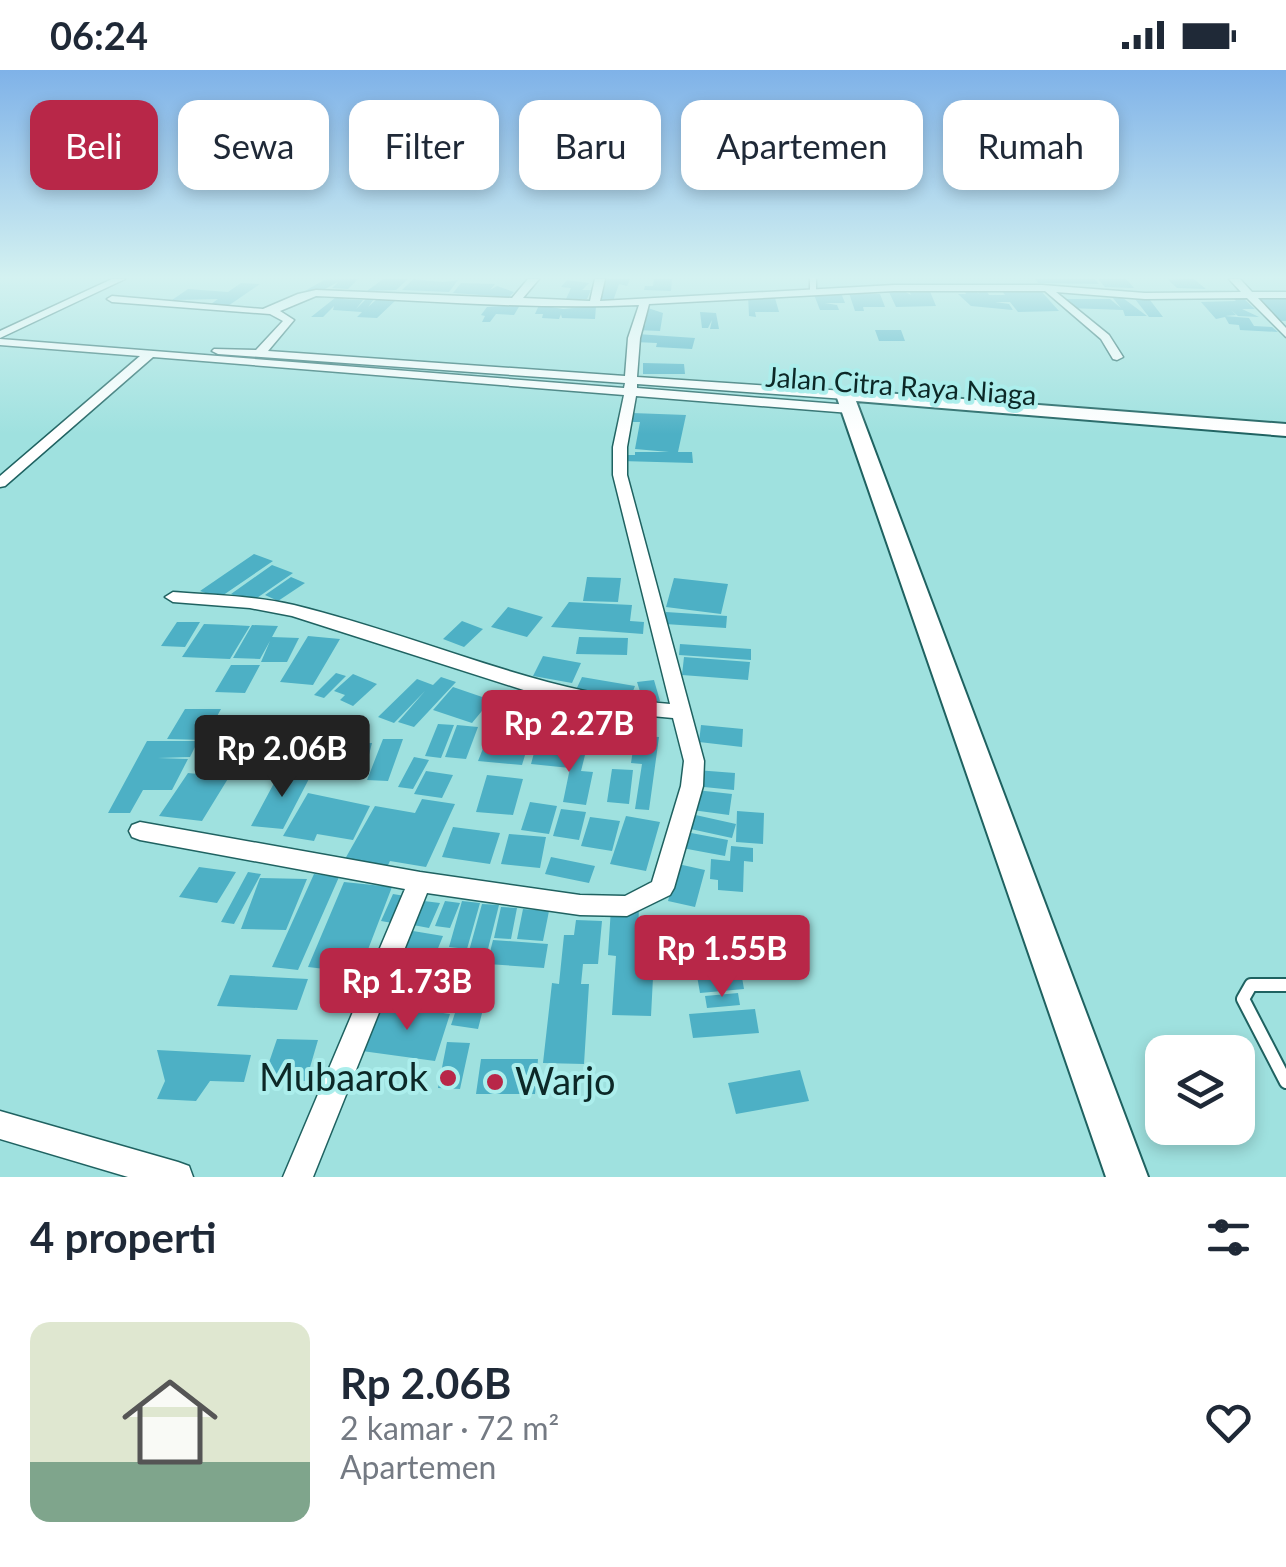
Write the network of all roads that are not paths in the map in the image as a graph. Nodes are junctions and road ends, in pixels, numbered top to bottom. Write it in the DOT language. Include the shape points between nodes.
graph roads {
  1 [pos="279,331"];
  2 [pos="634,331"];
  3 [pos="1098,331"];
  4 [pos="0,338"];
  5 [pos="152,352"];
  6 [pos="260,352"];
  7 [pos="1117,356"];
  8 [pos="630,387"];
  9 [pos="848,402"];
  10 [pos="1286,430"];
  11 [pos="1286,444"];
  12 [pos="0,483"];
  13 [pos="173,597"];
  14 [pos="681,712"];
  15 [pos="140,831"];
  16 [pos="420,882"];
  17 [pos="1286,984"];
  18 [pos="1286,1082"];
  19 [pos="1,1127"];
  20 [pos="178,1177"];
  21 [pos="298,1177"];
  22 [pos="1127,1177"];
  1 -- 6 [label="street"];
  2 -- 8 [label="street"];
  3 -- 7 [label="street"];
  4 -- 5 [label="street, Jalan Citra Raya Niaga"];
  5 -- 6 [label="street, Jalan Citra Raya Niaga"];
  5 -- 8 [label="street, Jalan Citra Raya Niaga"];
  5 -- 12 [label="street"];
  6 -- 8 [label="street, Jalan Citra Raya Niaga"];
  8 -- 9 [label="street, Jalan Citra Raya Niaga"];
  8 -- 14 [label="street" via="617,446 620,475"];
  9 -- 10 [label="street, Jalan Citra Raya Niaga"];
  9 -- 11 [label="street, Jalan Citra Raya Niaga"];
  9 -- 22 [label="street"];
  13 -- 14 [label="street" via="296,611 526,688"];
  14 -- 16 [label="street" via="694,761 692,786 666,880 654,895 628,906 580,905"];
  15 -- 16 [label="street"];
  16 -- 21 [label="street"];
  17 -- 18 [label="lane" via="1251,985 1243,999"];
  19 -- 20 [label="street"];
}
